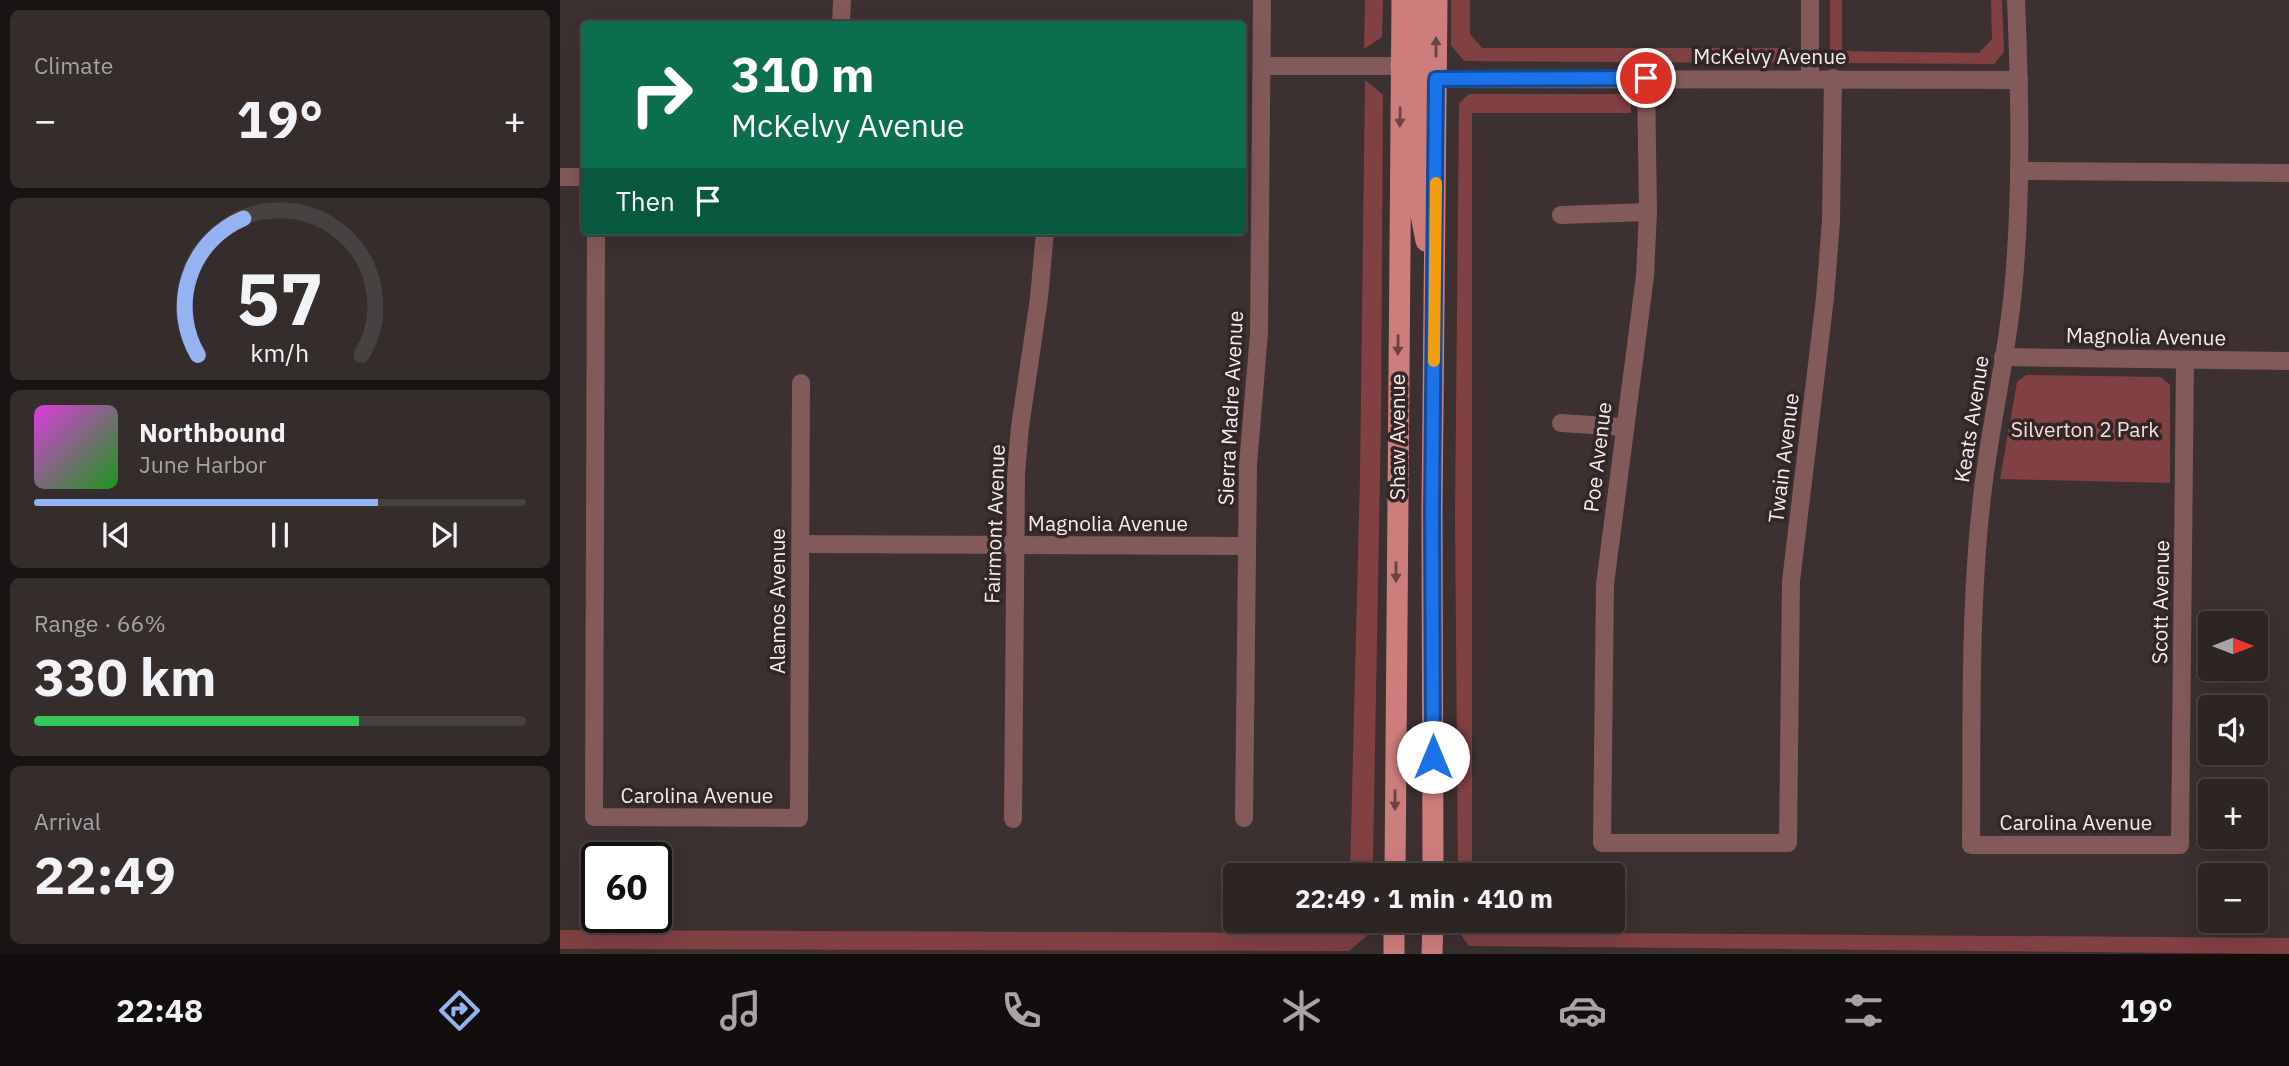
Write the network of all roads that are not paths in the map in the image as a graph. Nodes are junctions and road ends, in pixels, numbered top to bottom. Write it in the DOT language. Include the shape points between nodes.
graph roads {
  1 [pos="842,0"];
  2 [pos="1262,0"];
  3 [pos="1402,0"];
  4 [pos="1418,0"];
  5 [pos="1437,0"];
  6 [pos="1810,0"];
  7 [pos="2016,0"];
  8 [pos="841,21"];
  9 [pos="1262,66"];
  10 [pos="1401,66"];
  11 [pos="1646,78"];
  12 [pos="1810,78"];
  13 [pos="1833,78"];
  14 [pos="1436,79"];
  15 [pos="2019,80"];
  16 [pos="2019,171"];
  17 [pos="2289,173"];
  18 [pos="560,177"];
  19 [pos="581,177"];
  20 [pos="1648,212"];
  21 [pos="1561,215"];
  22 [pos="596,235"];
  23 [pos="1045,235"];
  24 [pos="1435,288"];
  25 [pos="2003,357"];
  26 [pos="2185,360"];
  27 [pos="2289,360"];
  28 [pos="801,383"];
  29 [pos="1561,423"];
  30 [pos="1623,427"];
  31 [pos="801,544"];
  32 [pos="1014,545"];
  33 [pos="1246,546"];
  34 [pos="799,818"];
  35 [pos="1244,818"];
  36 [pos="1013,819"];
  37 [pos="1602,843"];
  38 [pos="1971,845"];
  39 [pos="2180,845"];
  40 [pos="1395,863"];
  41 [pos="1433,863"];
  42 [pos="1394,933"];
  43 [pos="1433,933"];
  44 [pos="1394,954"];
  45 [pos="1433,954"];
  1 -- 8 [label="street"];
  2 -- 9 [label="street, Sierra Madre Avenue"];
  3 -- 10 [label="main road, Shaw Avenue"];
  4 -- 14 [label="main road" via="1420,65 1428,77"];
  14 -- 5 [label="main road, Shaw Avenue, one-way"];
  6 -- 12 [label="street"];
  7 -- 15 [label="street, Keats Avenue"];
  9 -- 10 [label="street"];
  9 -- 33 [label="street, Sierra Madre Avenue" via="1259,334"];
  10 -- 24 [label="main road" via="1419,96 1419,204"];
  10 -- 40 [label="main road, Shaw Avenue, one-way"];
  11 -- 12 [label="street, McKelvy Avenue"];
  11 -- 14 [label="street, McKelvy Avenue"];
  11 -- 20 [label="street, Poe Avenue"];
  12 -- 13 [label="street, McKelvy Avenue"];
  13 -- 15 [label="street, McKelvy Avenue"];
  13 -- 37 [label="street, Twain Avenue" via="1825,299 1790,581 1788,843"];
  14 -- 24 [label="main road, Shaw Avenue"];
  15 -- 16 [label="street, Keats Avenue"];
  16 -- 17 [label="street"];
  16 -- 25 [label="street, Keats Avenue" via="2018,227"];
  18 -- 19 [label="street"];
  20 -- 21 [label="street"];
  20 -- 30 [label="street, Poe Avenue"];
  22 -- 34 [label="street, Carolina Avenue" via="594,817"];
  23 -- 32 [label="street, Fairmont Avenue" via="1020,427"];
  24 -- 41 [label="main road, Shaw Avenue"];
  25 -- 26 [label="street, Magnolia Avenue"];
  25 -- 38 [label="street, Keats Avenue" via="1980,506 1974,597"];
  26 -- 27 [label="street, Magnolia Avenue"];
  26 -- 39 [label="street, Scott Avenue"];
  28 -- 31 [label="street, Alamos Avenue"];
  29 -- 30 [label="street"];
  30 -- 37 [label="street, Poe Avenue" via="1605,584"];
  31 -- 32 [label="street, Magnolia Avenue"];
  31 -- 34 [label="street, Alamos Avenue"];
  32 -- 33 [label="street, Magnolia Avenue"];
  32 -- 36 [label="street, Fairmont Avenue"];
  33 -- 35 [label="street, Sierra Madre Avenue"];
  38 -- 39 [label="street, Carolina Avenue"];
  42 -- 44 [label="main road"];
  43 -- 45 [label="main road"];
}
